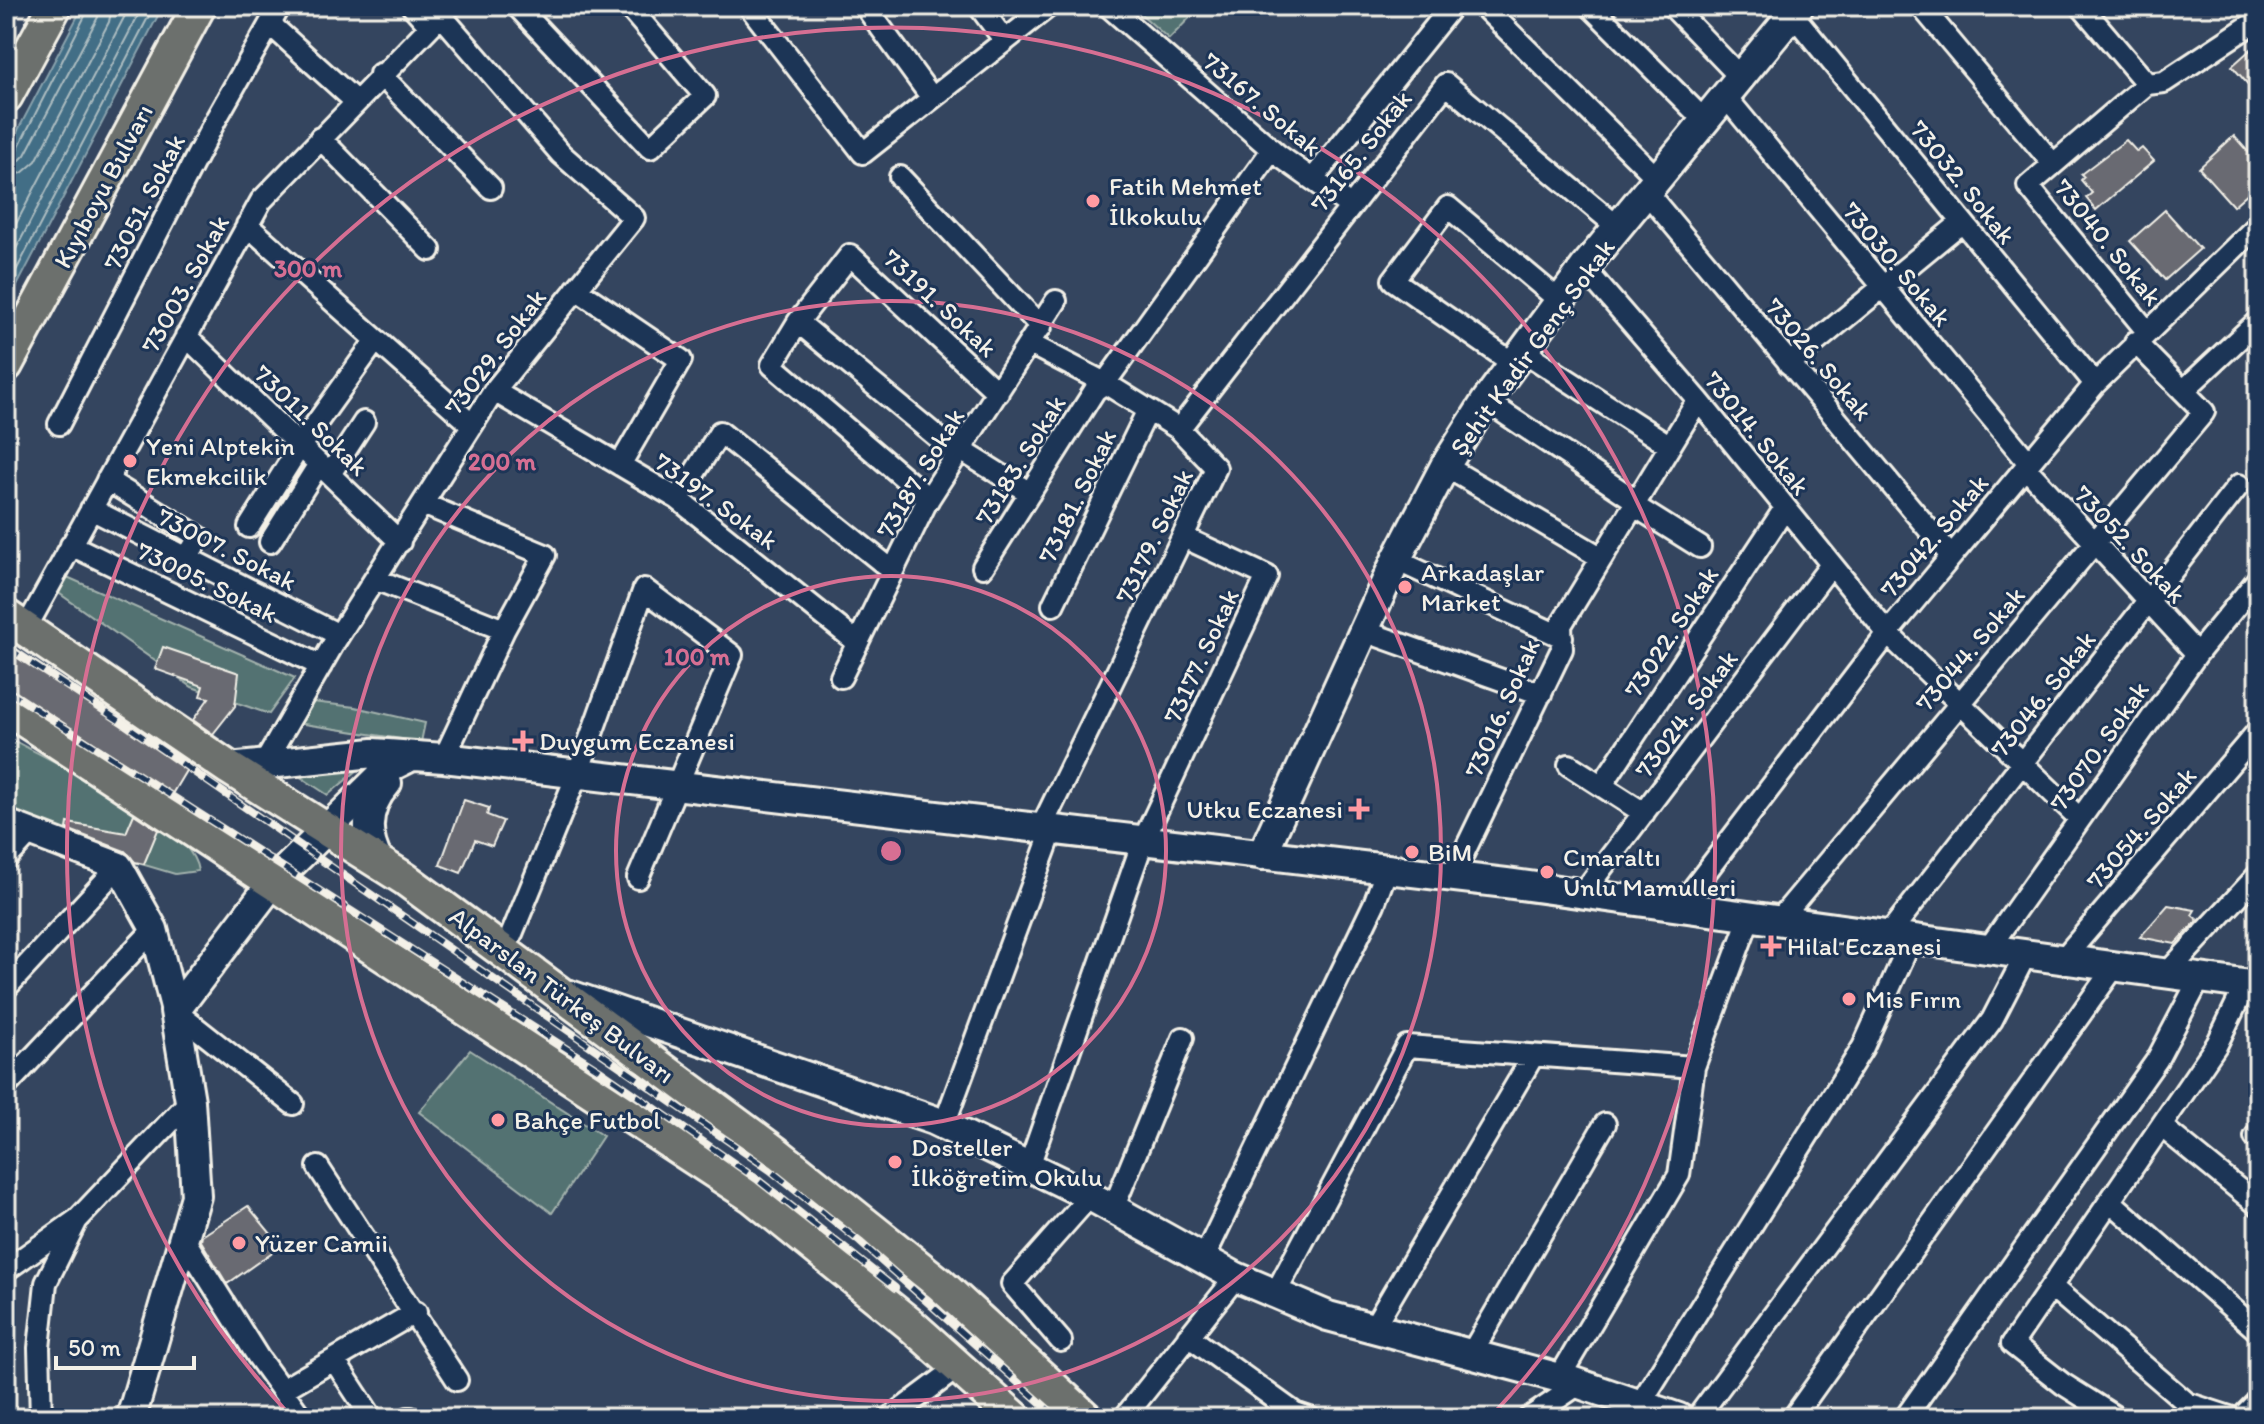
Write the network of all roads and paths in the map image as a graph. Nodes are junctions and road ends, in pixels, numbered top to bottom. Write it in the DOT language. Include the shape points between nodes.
graph roads {
  1 [pos="55,6"];
  2 [pos="199,6"];
  3 [pos="412,6"];
  4 [pos="517,6"];
  5 [pos="628,6"];
  6 [pos="749,6"];
  7 [pos="865,6"];
  8 [pos="979,6"];
  9 [pos="1049,6"];
  10 [pos="1108,6"];
  11 [pos="1452,6"];
  12 [pos="1483,6"];
  13 [pos="1590,6"];
  14 [pos="1672,6"];
  15 [pos="1921,6"];
  16 [pos="2081,6"];
  17 [pos="1792,8"];
  18 [pos="275,15"];
  19 [pos="440,15"];
  20 [pos="2258,20"];
  21 [pos="1005,41"];
  22 [pos="380,74"];
  23 [pos="2147,84"];
  24 [pos="1733,87"];
  25 [pos="6,96"];
  26 [pos="932,98"];
  27 [pos="355,101"];
  28 [pos="1706,122"];
  29 [pos="320,138"];
  30 [pos="1272,150"];
  31 [pos="2053,164"];
  32 [pos="900,177"];
  33 [pos="1313,179"];
  34 [pos="1654,187"];
  35 [pos="491,188"];
  36 [pos="1350,206"];
  37 [pos="1962,222"];
  38 [pos="247,225"];
  39 [pos="2258,225"];
  40 [pos="1619,228"];
  41 [pos="430,250"];
  42 [pos="1584,268"];
  43 [pos="1882,288"];
  44 [pos="576,289"];
  45 [pos="1056,301"];
  46 [pos="1560,301"];
  47 [pos="2258,321"];
  48 [pos="798,322"];
  49 [pos="186,336"];
  50 [pos="1035,336"];
  51 [pos="2141,336"];
  52 [pos="376,340"];
  53 [pos="1519,358"];
  54 [pos="1789,364"];
  55 [pos="6,365"];
  56 [pos="1105,383"];
  57 [pos="2095,384"];
  58 [pos="494,391"];
  59 [pos="2183,391"];
  60 [pos="998,393"];
  61 [pos="1698,400"];
  62 [pos="1486,401"];
  63 [pos="1148,410"];
  64 [pos="364,422"];
  65 [pos="59,424"];
  66 [pos="471,424"];
  67 [pos="1179,429"];
  68 [pos="300,446"];
  69 [pos="1670,446"];
  70 [pos="960,452"];
  71 [pos="620,465"];
  72 [pos="2027,465"];
  73 [pos="1445,466"];
  74 [pos="324,469"];
  75 [pos="107,480"];
  76 [pos="2239,485"];
  77 [pos="1030,493"];
  78 [pos="678,499"];
  79 [pos="929,499"];
  80 [pos="1635,503"];
  81 [pos="423,504"];
  82 [pos="1785,508"];
  83 [pos="91,509"];
  84 [pos="249,527"];
  85 [pos="1183,537"];
  86 [pos="270,542"];
  87 [pos="400,542"];
  88 [pos="2093,544"];
  89 [pos="71,545"];
  90 [pos="1700,547"];
  91 [pos="1951,556"];
  92 [pos="187,558"];
  93 [pos="1602,558"];
  94 [pos="1396,560"];
  95 [pos="1830,566"];
  96 [pos="983,567"];
  97 [pos="893,571"];
  98 [pos="375,579"];
  99 [pos="2258,579"];
  100 [pos="2147,602"];
  101 [pos="1053,605"];
  102 [pos="16,623"];
  103 [pos="504,630"];
  104 [pos="1364,631"];
  105 [pos="1888,634"];
  106 [pos="339,635"];
  107 [pos="1562,637"];
  108 [pos="858,643"];
  109 [pos="2197,654"];
  110 [pos="321,666"];
  111 [pos="841,677"];
  112 [pos="1541,694"];
  113 [pos="1958,703"];
  114 [pos="6,708"];
  115 [pos="2258,731"];
  116 [pos="408,758"];
  117 [pos="444,758"];
  118 [pos="2023,764"];
  119 [pos="1569,765"];
  120 [pos="263,766"];
  121 [pos="229,768"];
  122 [pos="577,775"];
  123 [pos="1602,785"];
  124 [pos="674,787"];
  125 [pos="1644,813"];
  126 [pos="2079,818"];
  127 [pos="6,823"];
  128 [pos="327,828"];
  129 [pos="1046,830"];
  130 [pos="32,831"];
  131 [pos="1143,841"];
  132 [pos="1262,855"];
  133 [pos="6,859"];
  134 [pos="379,862"];
  135 [pos="119,866"];
  136 [pos="1387,869"];
  137 [pos="2258,875"];
  138 [pos="1452,877"];
  139 [pos="638,878"];
  140 [pos="273,882"];
  141 [pos="1583,893"];
  142 [pos="1680,906"];
  143 [pos="1750,916"];
  144 [pos="1779,920"];
  145 [pos="154,929"];
  146 [pos="1900,937"];
  147 [pos="1988,949"];
  148 [pos="504,953"];
  149 [pos="2026,954"];
  150 [pos="2063,959"];
  151 [pos="2115,966"];
  152 [pos="2167,973"];
  153 [pos="2200,978"];
  154 [pos="2252,985"];
  155 [pos="6,988"];
  156 [pos="555,990"];
  157 [pos="175,1011"];
  158 [pos="1183,1038"];
  159 [pos="1533,1056"];
  160 [pos="1694,1067"];
  161 [pos="6,1086"];
  162 [pos="190,1101"];
  163 [pos="293,1104"];
  164 [pos="1605,1124"];
  165 [pos="944,1125"];
  166 [pos="2161,1126"];
  167 [pos="1029,1166"];
  168 [pos="318,1167"];
  169 [pos="2110,1201"];
  170 [pos="1101,1203"];
  171 [pos="2258,1205"];
  172 [pos="78,1219"];
  173 [pos="184,1239"];
  174 [pos="1203,1260"];
  175 [pos="9,1262"];
  176 [pos="1236,1277"];
  177 [pos="2052,1287"];
  178 [pos="1275,1294"];
  179 [pos="416,1312"];
  180 [pos="1373,1328"];
  181 [pos="2258,1331"];
  182 [pos="1188,1336"];
  183 [pos="1061,1341"];
  184 [pos="1471,1354"];
  185 [pos="334,1360"];
  186 [pos="957,1368"];
  187 [pos="457,1380"];
  188 [pos="1569,1381"];
  189 [pos="282,1390"];
  190 [pos="2258,1401"];
  191 [pos="1640,1404"];
  192 [pos="41,1418"];
  193 [pos="131,1418"];
  194 [pos="302,1418"];
  195 [pos="372,1418"];
  196 [pos="890,1418"];
  197 [pos="1015,1418"];
  198 [pos="1086,1418"];
  199 [pos="1124,1418"];
  200 [pos="1310,1418"];
  201 [pos="1529,1418"];
  202 [pos="1679,1418"];
  203 [pos="1697,1418"];
  204 [pos="1793,1418"];
  205 [pos="1905,1418"];
  206 [pos="2117,1418"];
  207 [pos="2233,1418"];
  208 [pos="2241,1418"];
  1 -- 25 [label="main road"];
  2 -- 55 [label="main road, Kıyıboyu Bulvarı"];
  3 -- 19 [label="street"];
  4 -- 5 [label="street" via="650,148 705,96"];
  6 -- 26 [label="street" via="863,153"];
  7 -- 26 [label="street"];
  8 -- 21 [label="street"];
  9 -- 21 [label="street"];
  10 -- 30 [label="street, 73167. Sokak"];
  11 -- 33 [label="street"];
  12 -- 34 [label="street, 73026. Sokak"];
  13 -- 28 [label="street"];
  14 -- 24 [label="street, 73030. Sokak"];
  15 -- 31 [label="street"];
  16 -- 23 [label="street"];
  17 -- 24 [label="main road, Şehit Kadir Genç Sokak"];
  17 -- 37 [label="street, 73032. Sokak"];
  18 -- 27 [label="street"];
  18 -- 65 [label="street, 73051. Sokak"];
  19 -- 22 [label="street, 73003. Sokak"];
  19 -- 44 [label="street, 73029. Sokak" via="561,154 634,218"];
  20 -- 23 [label="street, 73040. Sokak" via="2164,82"];
  21 -- 26 [label="street"];
  22 -- 27 [label="street, 73003. Sokak"];
  22 -- 35 [label="street"];
  23 -- 31 [label="street, 73040. Sokak"];
  24 -- 28 [label="main road, Şehit Kadir Genç Sokak"];
  24 -- 43 [label="street, 73030. Sokak"];
  27 -- 29 [label="street, 73003. Sokak"];
  28 -- 34 [label="main road, Şehit Kadir Genç Sokak"];
  29 -- 38 [label="street, 73003. Sokak" via="261,201"];
  29 -- 41 [label="street"];
  30 -- 33 [label="street, 73167. Sokak"];
  30 -- 56 [label="street, 73183. Sokak"];
  31 -- 51 [label="street, 73040. Sokak" via="2028,186"];
  32 -- 50 [label="street, 73179. Sokak"];
  33 -- 36 [label="street, 73167. Sokak"];
  34 -- 40 [label="main road, Şehit Kadir Genç Sokak"];
  34 -- 54 [label="street, 73026. Sokak"];
  36 -- 40 [label="street, 73165. Sokak" via="1446,84"];
  36 -- 67 [label="street, 73165. Sokak"];
  37 -- 43 [label="street"];
  37 -- 57 [label="street, 73032. Sokak"];
  38 -- 49 [label="street, 73003. Sokak"];
  38 -- 52 [label="street"];
  39 -- 51 [label="street, 73042. Sokak"];
  40 -- 42 [label="main road, Şehit Kadir Genç Sokak"];
  42 -- 46 [label="main road, Şehit Kadir Genç Sokak"];
  42 -- 61 [label="street, 73014. Sokak"];
  43 -- 54 [label="street"];
  43 -- 72 [label="street, 73030. Sokak"];
  44 -- 58 [label="street, 73029. Sokak"];
  44 -- 71 [label="street" via="681,360"];
  45 -- 50 [label="street, 73187. Sokak"];
  46 -- 53 [label="main road, Şehit Kadir Genç Sokak"];
  46 -- 53 [label="street" via="1448,207 1393,280"];
  47 -- 59 [label="street"];
  48 -- 60 [label="street, 73191. Sokak" via="850,255"];
  48 -- 70 [label="street"];
  48 -- 79 [label="street, 73191. Sokak" via="772,365"];
  49 -- 68 [label="street, 73011. Sokak"];
  49 -- 75 [label="street, 73003. Sokak"];
  50 -- 56 [label="street, 73179. Sokak"];
  50 -- 60 [label="street, 73187. Sokak"];
  51 -- 57 [label="street, 73042. Sokak"];
  51 -- 59 [label="street"];
  52 -- 66 [label="street"];
  52 -- 68 [label="street"];
  53 -- 62 [label="main road, Şehit Kadir Genç Sokak"];
  53 -- 69 [label="street"];
  54 -- 91 [label="street, 73026. Sokak"];
  56 -- 63 [label="street, 73179. Sokak"];
  56 -- 77 [label="street, 73183. Sokak" via="1095,390"];
  57 -- 72 [label="street, 73042. Sokak"];
  58 -- 66 [label="street, 73029. Sokak"];
  58 -- 71 [label="street, 73197. Sokak"];
  59 -- 88 [label="street, 73044. Sokak" via="2204,412"];
  60 -- 70 [label="street, 73187. Sokak"];
  61 -- 69 [label="street, 73016. Sokak"];
  61 -- 82 [label="street, 73014. Sokak"];
  62 -- 73 [label="main road, Şehit Kadir Genç Sokak"];
  62 -- 80 [label="street"];
  63 -- 67 [label="street, 73179. Sokak"];
  63 -- 101 [label="street, 73181. Sokak"];
  64 -- 74 [label="street"];
  66 -- 81 [label="street, 73029. Sokak"];
  67 -- 85 [label="street, 73179. Sokak" via="1216,468"];
  68 -- 74 [label="street, 73011. Sokak"];
  68 -- 84 [label="street"];
  69 -- 80 [label="street, 73016. Sokak"];
  70 -- 77 [label="street"];
  70 -- 79 [label="street, 73187. Sokak"];
  71 -- 78 [label="street, 73197. Sokak"];
  72 -- 88 [label="street, 73052. Sokak"];
  72 -- 91 [label="street, 73042. Sokak"];
  73 -- 93 [label="street"];
  73 -- 94 [label="main road, Şehit Kadir Genç Sokak"];
  74 -- 86 [label="street"];
  74 -- 87 [label="street, 73011. Sokak"];
  75 -- 83 [label="street, 73003. Sokak"];
  75 -- 92 [label="street" via="199,537"];
  76 -- 100 [label="street, 73046. Sokak"];
  77 -- 96 [label="street, 73183. Sokak"];
  78 -- 97 [label="street" via="720,432"];
  78 -- 108 [label="street, 73197. Sokak"];
  79 -- 97 [label="street, 73187. Sokak"];
  80 -- 90 [label="street"];
  80 -- 93 [label="street, 73016. Sokak"];
  81 -- 87 [label="street, 73029. Sokak"];
  81 -- 103 [label="street" via="545,555"];
  82 -- 95 [label="street, 73014. Sokak"];
  82 -- 123 [label="street, 73022. Sokak"];
  83 -- 89 [label="street, 73003. Sokak"];
  83 -- 92 [label="street, 73007. Sokak"];
  85 -- 129 [label="street, 73179. Sokak"];
  85 -- 131 [label="street, 73177. Sokak" via="1267,576"];
  87 -- 98 [label="street, 73029. Sokak"];
  88 -- 100 [label="street, 73052. Sokak"];
  88 -- 113 [label="street, 73044. Sokak"];
  89 -- 102 [label="street, 73003. Sokak"];
  89 -- 110 [label="street, 73005. Sokak"];
  91 -- 105 [label="street, 73042. Sokak"];
  92 -- 106 [label="street, 73007. Sokak"];
  93 -- 107 [label="street, 73016. Sokak" via="1561,625"];
  94 -- 104 [label="main road, Şehit Kadir Genç Sokak"];
  94 -- 107 [label="street"];
  95 -- 105 [label="street, 73014. Sokak"];
  95 -- 125 [label="street, 73024. Sokak"];
  97 -- 108 [label="street, 73187. Sokak"];
  98 -- 103 [label="street"];
  98 -- 106 [label="street, 73029. Sokak"];
  99 -- 109 [label="street, 73070. Sokak"];
  100 -- 109 [label="street, 73052. Sokak"];
  100 -- 118 [label="street, 73046. Sokak"];
  102 -- 121 [label="main road, Alparslan Türkeş Bulvarı"];
  103 -- 117 [label="street"];
  104 -- 112 [label="street"];
  104 -- 132 [label="main road, Şehit Kadir Genç Sokak"];
  105 -- 113 [label="street, 73014. Sokak"];
  105 -- 142 [label="street, 73042. Sokak"];
  106 -- 110 [label="street, 73029. Sokak"];
  107 -- 112 [label="street, 73016. Sokak" via="1562,649"];
  108 -- 111 [label="street, 73187. Sokak"];
  109 -- 126 [label="street, 73070. Sokak"];
  110 -- 120 [label="street, 73029. Sokak"];
  112 -- 138 [label="street, 73016. Sokak"];
  113 -- 118 [label="street, 73014. Sokak"];
  113 -- 144 [label="street, 73044. Sokak"];
  114 -- 140 [label="main road"];
  115 -- 150 [label="street, 73054. Sokak"];
  116 -- 117 [label="main road"];
  116 -- 120 [label="main road" via="373,753"];
  116 -- 128 [label="main road" via="390,767"];
  116 -- 134 [label="main road" via="380,791 368,820 369,844"];
  117 -- 122 [label="main road"];
  118 -- 126 [label="street, 73014. Sokak"];
  118 -- 146 [label="street, 73046. Sokak"];
  119 -- 123 [label="street"];
  120 -- 121 [label="main road"];
  121 -- 128 [label="main road, Alparslan Türkeş Bulvarı"];
  122 -- 124 [label="main road"];
  122 -- 124 [label="street" via="644,589 732,655"];
  122 -- 148 [label="street"];
  123 -- 125 [label="street"];
  124 -- 129 [label="main road"];
  124 -- 139 [label="street"];
  125 -- 141 [label="street, 73024. Sokak"];
  126 -- 147 [label="street, 73070. Sokak"];
  127 -- 130 [label="street"];
  128 -- 134 [label="main road, Alparslan Türkeş Bulvarı"];
  128 -- 140 [label="main road"];
  129 -- 131 [label="main road"];
  129 -- 165 [label="street, 73179. Sokak"];
  130 -- 133 [label="street"];
  130 -- 135 [label="street"];
  131 -- 132 [label="main road"];
  131 -- 167 [label="street"];
  132 -- 136 [label="main road"];
  134 -- 148 [label="main road, Alparslan Türkeş Bulvarı"];
  135 -- 145 [label="street"];
  135 -- 155 [label="street"];
  136 -- 138 [label="main road"];
  136 -- 174 [label="street"];
  137 -- 152 [label="street"];
  138 -- 141 [label="main road"];
  140 -- 157 [label="main road"];
  140 -- 186 [label="main road" via="752,1196"];
  141 -- 142 [label="main road"];
  142 -- 143 [label="main road"];
  143 -- 144 [label="main road"];
  143 -- 160 [label="street"];
  144 -- 146 [label="main road"];
  145 -- 157 [label="street"];
  145 -- 161 [label="street"];
  146 -- 147 [label="main road"];
  146 -- 191 [label="street, 73046. Sokak" via="1863,1047"];
  147 -- 149 [label="main road"];
  148 -- 156 [label="main road, Alparslan Türkeş Bulvarı"];
  149 -- 150 [label="main road"];
  149 -- 203 [label="street" via="1992,1020"];
  150 -- 151 [label="main road"];
  151 -- 152 [label="main road"];
  151 -- 204 [label="street"];
  152 -- 153 [label="main road"];
  153 -- 154 [label="main road"];
  153 -- 205 [label="street" via="2157,1060"];
  154 -- 166 [label="street"];
  156 -- 165 [label="main road"];
  156 -- 198 [label="main road, Alparslan Türkeş Bulvarı" via="776,1153 928,1275"];
  157 -- 162 [label="main road"];
  157 -- 163 [label="street"];
  158 -- 170 [label="street"];
  159 -- 160 [label="street"];
  159 -- 178 [label="street" via="1407,1046"];
  159 -- 180 [label="street"];
  160 -- 188 [label="street" via="1679,1175"];
  162 -- 172 [label="street"];
  162 -- 173 [label="main road" via="196,1196"];
  164 -- 184 [label="street"];
  165 -- 167 [label="main road"];
  166 -- 169 [label="street"];
  166 -- 171 [label="street"];
  167 -- 170 [label="main road"];
  168 -- 179 [label="street"];
  169 -- 177 [label="street"];
  169 -- 181 [label="street"];
  170 -- 174 [label="main road"];
  170 -- 183 [label="street" via="1012,1284"];
  172 -- 175 [label="street"];
  172 -- 192 [label="street" via="46,1283 39,1348"];
  173 -- 189 [label="street"];
  173 -- 193 [label="main road"];
  174 -- 176 [label="main road"];
  176 -- 178 [label="main road"];
  176 -- 182 [label="street"];
  177 -- 206 [label="street" via="2012,1344"];
  177 -- 207 [label="street" via="2187,1403"];
  178 -- 180 [label="main road"];
  179 -- 185 [label="street"];
  179 -- 187 [label="street"];
  180 -- 184 [label="main road"];
  182 -- 199 [label="street"];
  182 -- 200 [label="street" via="1295,1413"];
  184 -- 188 [label="main road"];
  185 -- 189 [label="street"];
  185 -- 195 [label="street"];
  186 -- 196 [label="street"];
  186 -- 197 [label="main road"];
  188 -- 191 [label="main road"];
  188 -- 201 [label="street"];
  189 -- 194 [label="street"];
  190 -- 208 [label="street"];
  191 -- 202 [label="main road"];
}
